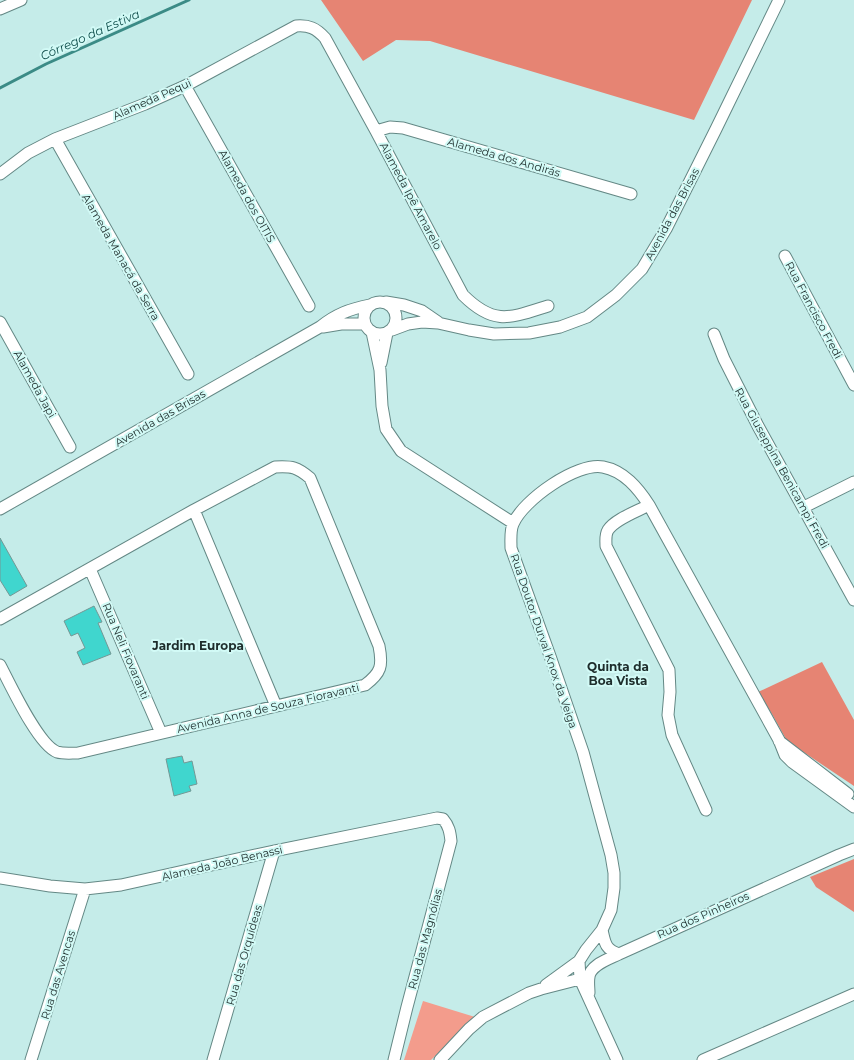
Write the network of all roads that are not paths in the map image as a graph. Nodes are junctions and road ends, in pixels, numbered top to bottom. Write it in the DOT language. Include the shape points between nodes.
graph roads {
  1 [pos="21,0"];
  2 [pos="779,0"];
  3 [pos="0,9"];
  4 [pos="304,25"];
  5 [pos="185,86"];
  6 [pos="376,131"];
  7 [pos="55,139"];
  8 [pos="0,174"];
  9 [pos="631,194"];
  10 [pos="785,256"];
  11 [pos="384,302"];
  12 [pos="370,305"];
  13 [pos="309,306"];
  14 [pos="548,306"];
  15 [pos="0,322"];
  16 [pos="438,323"];
  17 [pos="320,328"];
  18 [pos="368,328"];
  19 [pos="389,331"];
  20 [pos="714,334"];
  21 [pos="380,370"];
  22 [pos="188,374"];
  23 [pos="854,385"];
  24 [pos="70,446"];
  25 [pos="854,482"];
  26 [pos="649,505"];
  27 [pos="804,507"];
  28 [pos="0,509"];
  29 [pos="194,510"];
  30 [pos="513,523"];
  31 [pos="90,569"];
  32 [pos="854,600"];
  33 [pos="0,619"];
  34 [pos="0,665"];
  35 [pos="276,706"];
  36 [pos="161,733"];
  37 [pos="779,740"];
  38 [pos="854,799"];
  39 [pos="854,807"];
  40 [pos="706,810"];
  41 [pos="443,819"];
  42 [pos="854,849"];
  43 [pos="274,851"];
  44 [pos="0,878"];
  45 [pos="85,889"];
  46 [pos="602,930"];
  47 [pos="618,954"];
  48 [pos="580,962"];
  49 [pos="580,978"];
  50 [pos="541,989"];
  51 [pos="854,994"];
  52 [pos="589,998"];
  53 [pos="31,1060"];
  54 [pos="213,1060"];
  55 [pos="394,1060"];
  56 [pos="440,1060"];
  57 [pos="617,1060"];
  58 [pos="703,1060"];
  1 -- 3 [label="street"];
  2 -- 16 [label="street, Avenida das Brisas" via="666,229 642,269 616,295 587,317 560,327 529,333 494,334"];
  4 -- 5 [label="street, Alameda Pequi" via="296,26"];
  4 -- 6 [label="street, Alameda Ipê Amarelo" via="319,31 325,38"];
  5 -- 7 [label="street, Alameda Pequi"];
  5 -- 13 [label="street, Alameda dos OITIS"];
  6 -- 9 [label="street, Alameda dos Andirás" via="390,127 403,128"];
  6 -- 14 [label="street, Alameda Ipê Amarelo" via="463,295 475,307 490,315 506,318"];
  7 -- 8 [label="street, Alameda Pequi" via="28,153"];
  7 -- 22 [label="street, Alameda Manacá da Serra"];
  10 -- 23 [label="street, Rua Francisco Fredi"];
  11 -- 12 [label="street"];
  11 -- 16 [label="street, Avenida das Brisas" via="422,311"];
  11 -- 19 [label="street" via="390,304 396,314 397,320"];
  12 -- 17 [label="street, Avenida das Brisas" via="350,309 329,319"];
  12 -- 18 [label="street" via="364,314"];
  15 -- 24 [label="street, Alameda Japi"];
  16 -- 19 [label="street, Avenida das Brisas" via="408,324"];
  17 -- 18 [label="street, Avenida das Brisas" via="341,324"];
  17 -- 28 [label="street, Avenida das Brisas"];
  18 -- 19 [label="street" via="376,334"];
  18 -- 21 [label="street"];
  19 -- 21 [label="street"];
  20 -- 27 [label="street, Rua Giuseppina Benicampi Fredi" via="758,426"];
  21 -- 30 [label="street" via="386,430 401,451"];
  25 -- 27 [label="street"];
  26 -- 30 [label="street" via="638,488 626,478 602,466 578,470 544,489 529,502"];
  26 -- 37 [label="street"];
  26 -- 40 [label="street" via="612,525 605,538 606,546 669,670 668,715 672,735"];
  27 -- 32 [label="street, Rua Giuseppina Benicampi Fredi"];
  29 -- 31 [label="street, Avenida Anna de Souza Fioravanti"];
  29 -- 35 [label="street"];
  29 -- 35 [label="street, Avenida Anna de Souza Fioravanti" via="275,467 290,466 310,478 379,646 382,661 375,678 365,685"];
  30 -- 46 [label="street, Rua Doutor Durval Knox da Veiga" via="511,548 583,752 611,855 614,888 611,910"];
  31 -- 33 [label="street, Avenida Anna de Souza Fioravanti"];
  31 -- 36 [label="street, Rua Neli Fiovaranti"];
  34 -- 36 [label="street, Avenida Anna de Souza Fioravanti" via="36,730 56,752 78,753"];
  35 -- 36 [label="street, Avenida Anna de Souza Fioravanti"];
  37 -- 38 [label="street"];
  37 -- 39 [label="street" via="785,755 792,762"];
  41 -- 43 [label="street, Alameda João Benassi" via="437,818"];
  41 -- 55 [label="street, Rua das Magnólias" via="450,830 451,841"];
  42 -- 47 [label="street, Rua dos Pinheiros"];
  43 -- 45 [label="street, Alameda João Benassi" via="120,885"];
  43 -- 54 [label="street, Rua das Orquídeas"];
  44 -- 45 [label="street, Alameda João Benassi"];
  45 -- 53 [label="street, Rua das Avencas"];
  46 -- 47 [label="street" via="605,945 610,951"];
  46 -- 48 [label="street"];
  47 -- 52 [label="street, Rua dos Pinheiros" via="598,964 590,972"];
  48 -- 49 [label="street"];
  48 -- 50 [label="street"];
  49 -- 50 [label="street"];
  49 -- 52 [label="street"];
  50 -- 56 [label="street" via="483,1017"];
  51 -- 58 [label="street"];
  52 -- 57 [label="street"];
}
